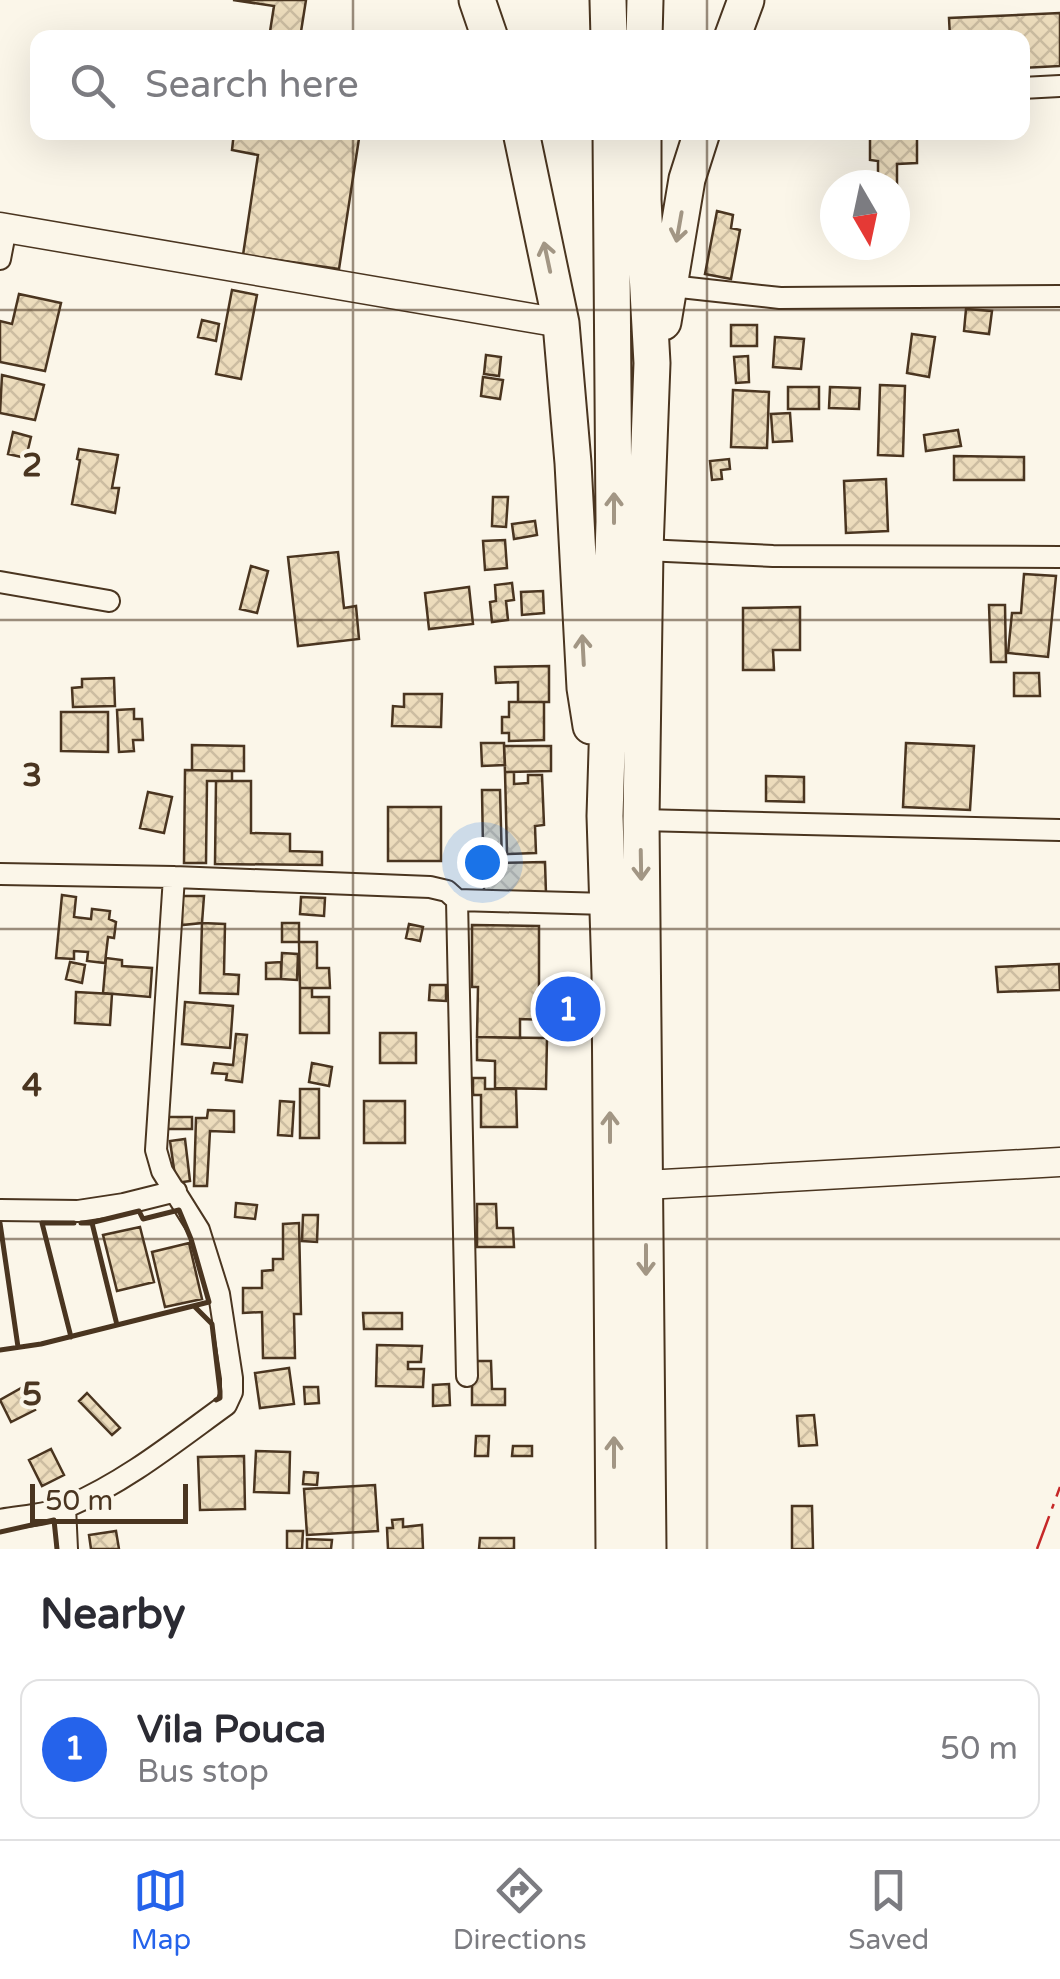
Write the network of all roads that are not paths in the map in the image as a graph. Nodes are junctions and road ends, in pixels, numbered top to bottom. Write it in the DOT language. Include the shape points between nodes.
graph roads {
  1 [pos="476,0"];
  2 [pos="608,0"];
  3 [pos="645,0"];
  4 [pos="746,0"];
  5 [pos="487,30"];
  6 [pos="609,30"];
  7 [pos="644,30"];
  8 [pos="735,30"];
  9 [pos="1060,86"];
  10 [pos="1030,88"];
  11 [pos="523,140"];
  12 [pos="611,140"];
  13 [pos="644,140"];
  14 [pos="700,140"];
  15 [pos="3,228"];
  16 [pos="0,259"];
  17 [pos="671,286"];
  18 [pos="1060,296"];
  19 [pos="561,322"];
  20 [pos="652,363"];
  21 [pos="645,550"];
  22 [pos="1060,557"];
  23 [pos="0,582"];
  24 [pos="109,602"];
  25 [pos="605,816"];
  26 [pos="641,820"];
  27 [pos="1060,830"];
  28 [pos="0,874"];
  29 [pos="174,877"];
  30 [pos="457,900"];
  31 [pos="607,904"];
  32 [pos="1060,1162"];
  33 [pos="645,1184"];
  34 [pos="176,1191"];
  35 [pos="0,1210"];
  36 [pos="466,1376"];
  37 [pos="66,1508"];
  38 [pos="0,1520"];
  39 [pos="66,1549"];
  40 [pos="614,1549"];
  41 [pos="648,1549"];
  1 -- 5 [label="highway"];
  2 -- 6 [label="highway"];
  3 -- 7 [label="highway"];
  4 -- 8 [label="highway"];
  9 -- 10 [label="street"];
  19 -- 11 [label="highway, one-way"];
  25 -- 12 [label="highway, one-way" via="614,522"];
  13 -- 20 [label="highway"];
  14 -- 17 [label="highway, one-way"];
  15 -- 16 [label="street"];
  15 -- 19 [label="street"];
  17 -- 18 [label="street" via="780,298"];
  17 -- 20 [label="highway"];
  25 -- 19 [label="highway, one-way" via="585,688"];
  20 -- 21 [label="highway"];
  21 -- 22 [label="street"];
  21 -- 26 [label="highway"];
  23 -- 24 [label="street"];
  25 -- 31 [label="highway"];
  26 -- 27 [label="street"];
  26 -- 33 [label="highway, one-way"];
  28 -- 29 [label="street"];
  29 -- 30 [label="street" via="430,886"];
  29 -- 34 [label="street" via="156,1150"];
  30 -- 31 [label="street"];
  30 -- 36 [label="street"];
  40 -- 31 [label="highway, one-way"];
  32 -- 33 [label="street"];
  33 -- 41 [label="highway, one-way"];
  34 -- 35 [label="street" via="78,1211"];
  34 -- 37 [label="street" via="199,1230 220,1294 232,1392 226,1405 148,1462"];
  37 -- 38 [label="street"];
  37 -- 39 [label="street"];
}
